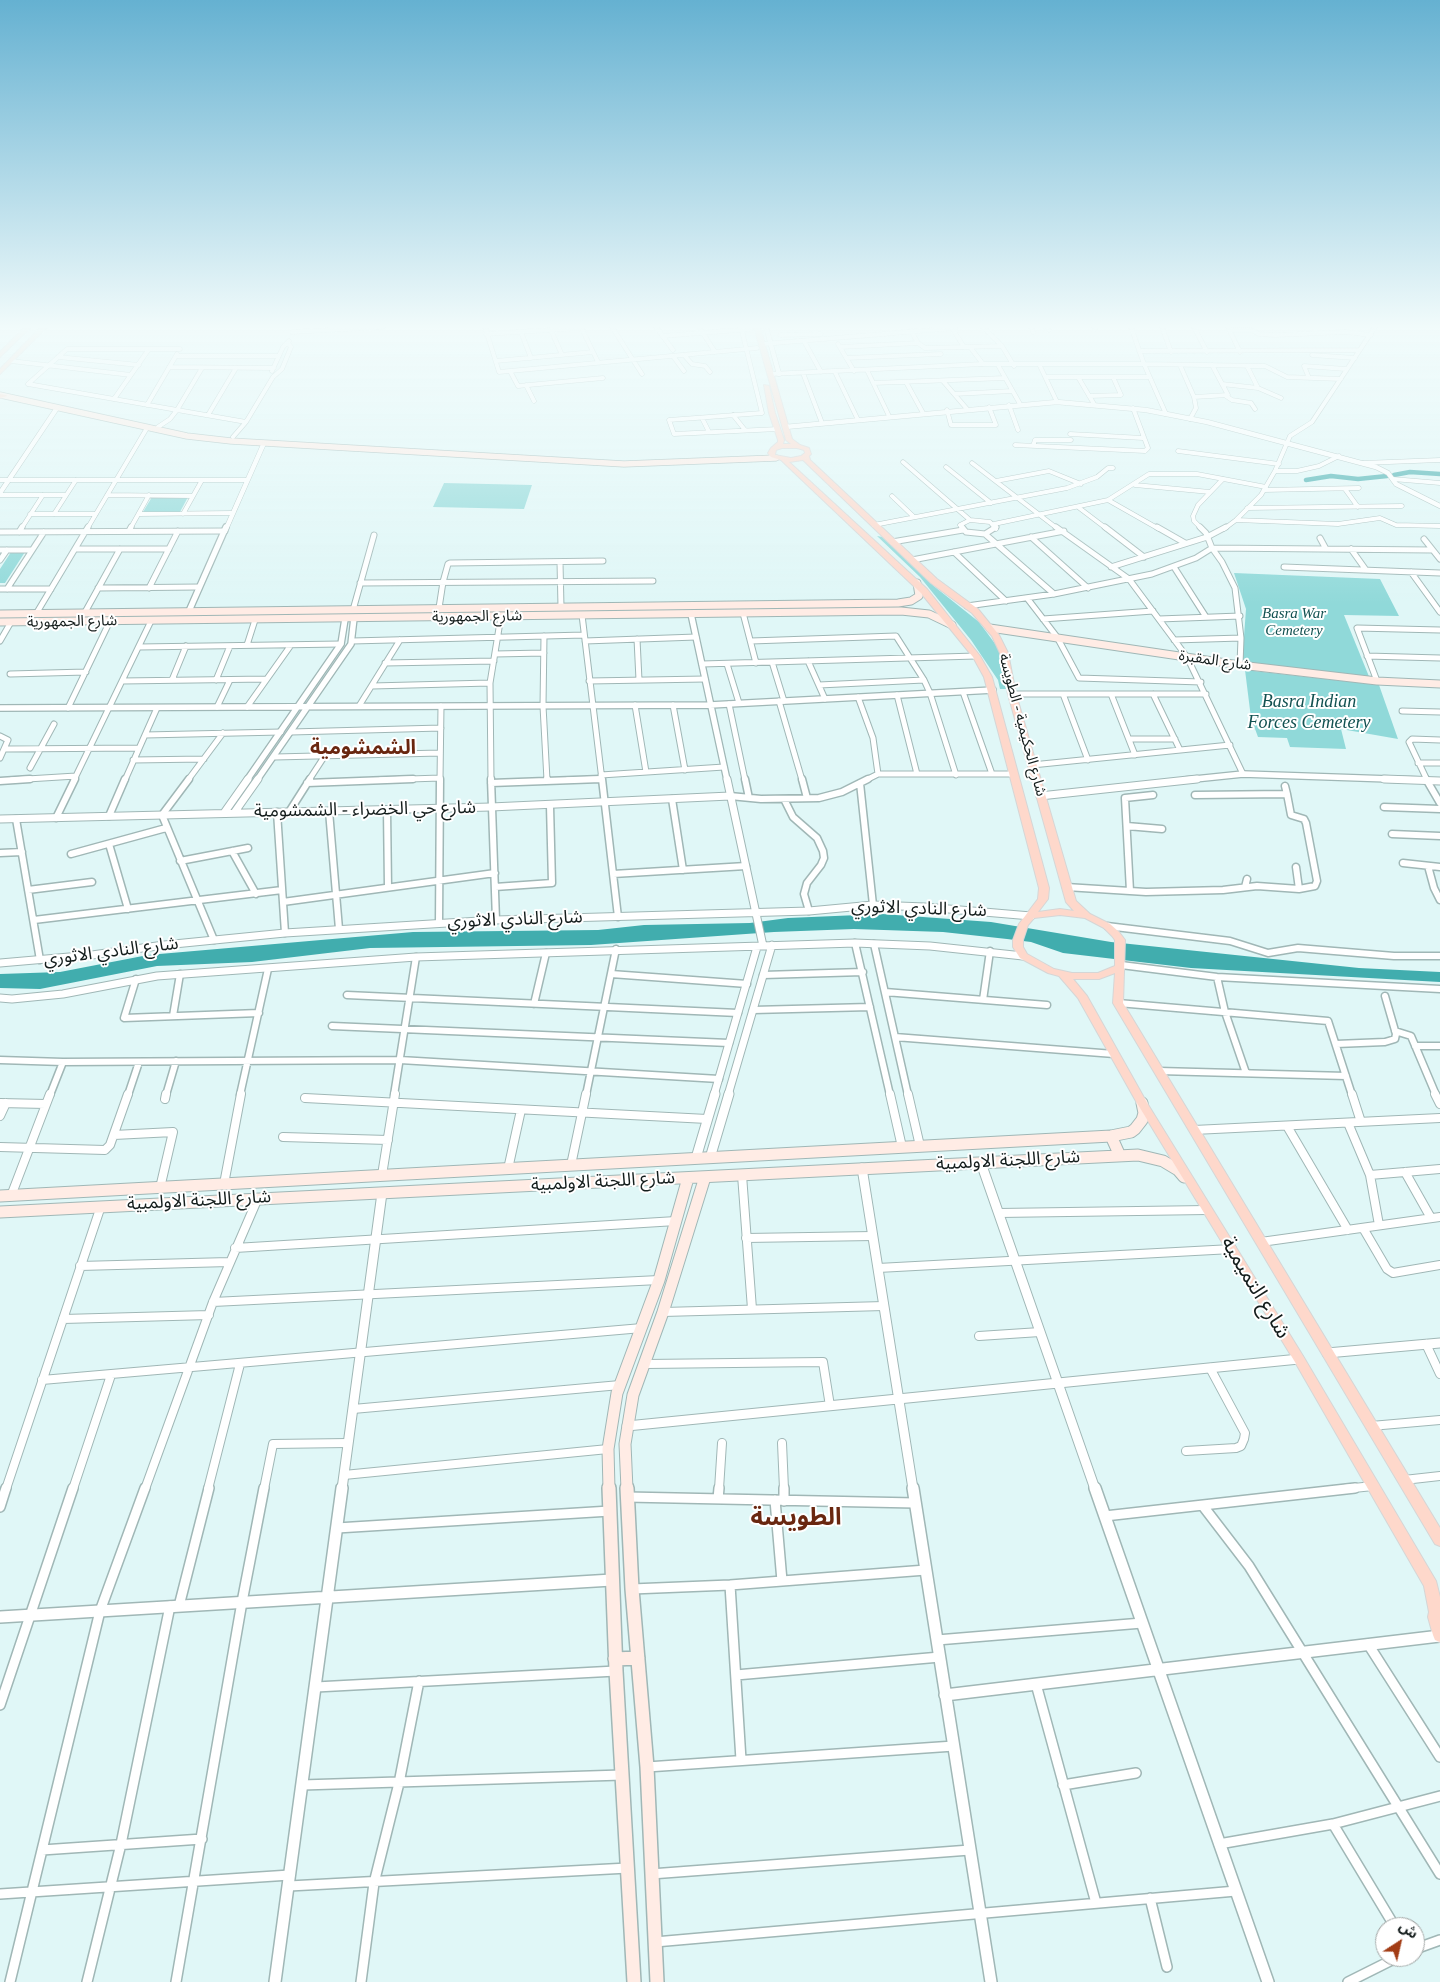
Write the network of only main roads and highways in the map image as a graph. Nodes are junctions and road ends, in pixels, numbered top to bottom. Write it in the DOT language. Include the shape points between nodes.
graph roads {
  1 [pos="108,419"];
  2 [pos="125,419"];
  3 [pos="775,419"];
  4 [pos="783,419"];
  5 [pos="798,446"];
  6 [pos="774,449"];
  7 [pos="484,454"];
  8 [pos="806,456"];
  9 [pos="780,459"];
  10 [pos="864,516"];
  11 [pos="849,519"];
  12 [pos="916,583"];
  13 [pos="898,602"];
  14 [pos="901,611"];
  15 [pos="0,614"];
  16 [pos="0,622"];
  17 [pos="952,625"];
  18 [pos="990,628"];
  19 [pos="1440,684"];
  20 [pos="1001,721"];
  21 [pos="1019,721"];
  22 [pos="1004,732"];
  23 [pos="1022,732"];
  24 [pos="1087,916"];
  25 [pos="1027,920"];
  26 [pos="1121,965"];
  27 [pos="1063,974"];
  28 [pos="1142,1103"];
  29 [pos="1111,1136"];
  30 [pos="1120,1156"];
  31 [pos="468,1171"];
  32 [pos="437,1172"];
  33 [pos="705,1177"];
  34 [pos="688,1178"];
  35 [pos="468,1188"];
  36 [pos="1195,1189"];
  37 [pos="436,1190"];
  38 [pos="0,1196"];
  39 [pos="1,1214"];
  40 [pos="619,1389"];
  41 [pos="634,1395"];
  42 [pos="1440,1540"];
  43 [pos="1438,1604"];
  44 [pos="1440,1635"];
  45 [pos="638,1658"];
  46 [pos="616,1665"];
  47 [pos="634,1982"];
  48 [pos="657,1982"];
  1 -- 7 [label="main road" via="197,438"];
  2 -- 7 [label="main road" via="191,433"];
  3 -- 6 [label="main road" via="781,443"];
  4 -- 5 [label="main road" via="790,440"];
  5 -- 6 [label="main road"];
  5 -- 8 [label="main road, شارع الحكيمية - الطويسة" via="807,450"];
  6 -- 7 [label="main road" via="758,454 635,461"];
  6 -- 9 [label="main road, شارع الحكيمية - الطويسة" via="771,453"];
  7 -- 9 [label="main road" via="639,464"];
  8 -- 9 [label="main road" via="797,460"];
  8 -- 10 [label="main road, شارع الحكيمية - الطويسة" via="807,461"];
  9 -- 11 [label="main road, شارع الحكيمية - الطويسة"];
  10 -- 11 [label="main road" via="853,515"];
  10 -- 18 [label="main road, شارع الحكيمية - الطويسة" via="934,581 975,611"];
  11 -- 12 [label="main road, شارع الحكيمية - الطويسة"];
  12 -- 13 [label="main road, شارع الجمهورية" via="919,596 911,601"];
  12 -- 17 [label="main road, شارع الحكيمية - الطويسة"];
  13 -- 14 [label="main road" via="904,606"];
  13 -- 15 [label="main road, شارع الجمهورية"];
  14 -- 16 [label="main road, شارع الجمهورية"];
  14 -- 17 [label="main road, شارع الجمهورية" via="930,614"];
  17 -- 20 [label="main road, شارع الحكيمية - الطويسة" via="988,678"];
  18 -- 19 [label="main road, شارع المقبرة" via="1240,665 1377,682"];
  18 -- 21 [label="main road, شارع الحكيمية - الطويسة" via="1004,652"];
  20 -- 21 [label="main road"];
  20 -- 22 [label="main road, شارع الحكيمية - الطويسة"];
  21 -- 23 [label="main road, شارع الحكيمية - الطويسة"];
  22 -- 23 [label="main road"];
  22 -- 25 [label="main road, شارع الحكيمية - الطويسة" via="1044,888 1043,899"];
  23 -- 24 [label="main road, شارع الحكيمية - الطويسة" via="1066,887 1072,902"];
  24 -- 25 [label="main road" via="1060,912"];
  24 -- 26 [label="main road" via="1107,926 1120,940"];
  25 -- 27 [label="main road" via="1019,933 1020,951 1050,971"];
  26 -- 27 [label="main road" via="1107,974 1090,977"];
  26 -- 42 [label="main road, شارع التميمية" via="1118,1003"];
  27 -- 28 [label="main road, شارع التميمية" via="1082,996"];
  28 -- 29 [label="main road, شارع اللجنة الاولمبية" via="1144,1113 1135,1129"];
  28 -- 36 [label="main road, شارع التميمية"];
  29 -- 30 [label="main road"];
  29 -- 31 [label="main road, شارع اللجنة الاولمبية"];
  30 -- 33 [label="main road, شارع اللجنة الاولمبية"];
  30 -- 36 [label="main road, شارع اللجنة الاولمبية" via="1148,1156 1163,1161 1178,1170"];
  31 -- 32 [label="main road, شارع اللجنة الاولمبية"];
  31 -- 35 [label="main road"];
  32 -- 37 [label="main road"];
  32 -- 38 [label="main road, شارع اللجنة الاولمبية"];
  33 -- 34 [label="main road, شارع اللجنة الاولمبية"];
  33 -- 41 [label="main road"];
  34 -- 35 [label="main road, شارع اللجنة الاولمبية"];
  34 -- 40 [label="main road" via="659,1280"];
  35 -- 37 [label="main road, شارع اللجنة الاولمبية"];
  36 -- 43 [label="main road, شارع التميمية" via="1299,1359"];
  37 -- 39 [label="main road, شارع اللجنة الاولمبية"];
  40 -- 41 [label="main road"];
  40 -- 46 [label="main road" via="608,1449"];
  41 -- 45 [label="main road" via="625,1444"];
  43 -- 44 [label="main road, شارع التميمية" via="1435,1617"];
  45 -- 46 [label="main road"];
  45 -- 48 [label="main road"];
  46 -- 47 [label="main road"];
}
